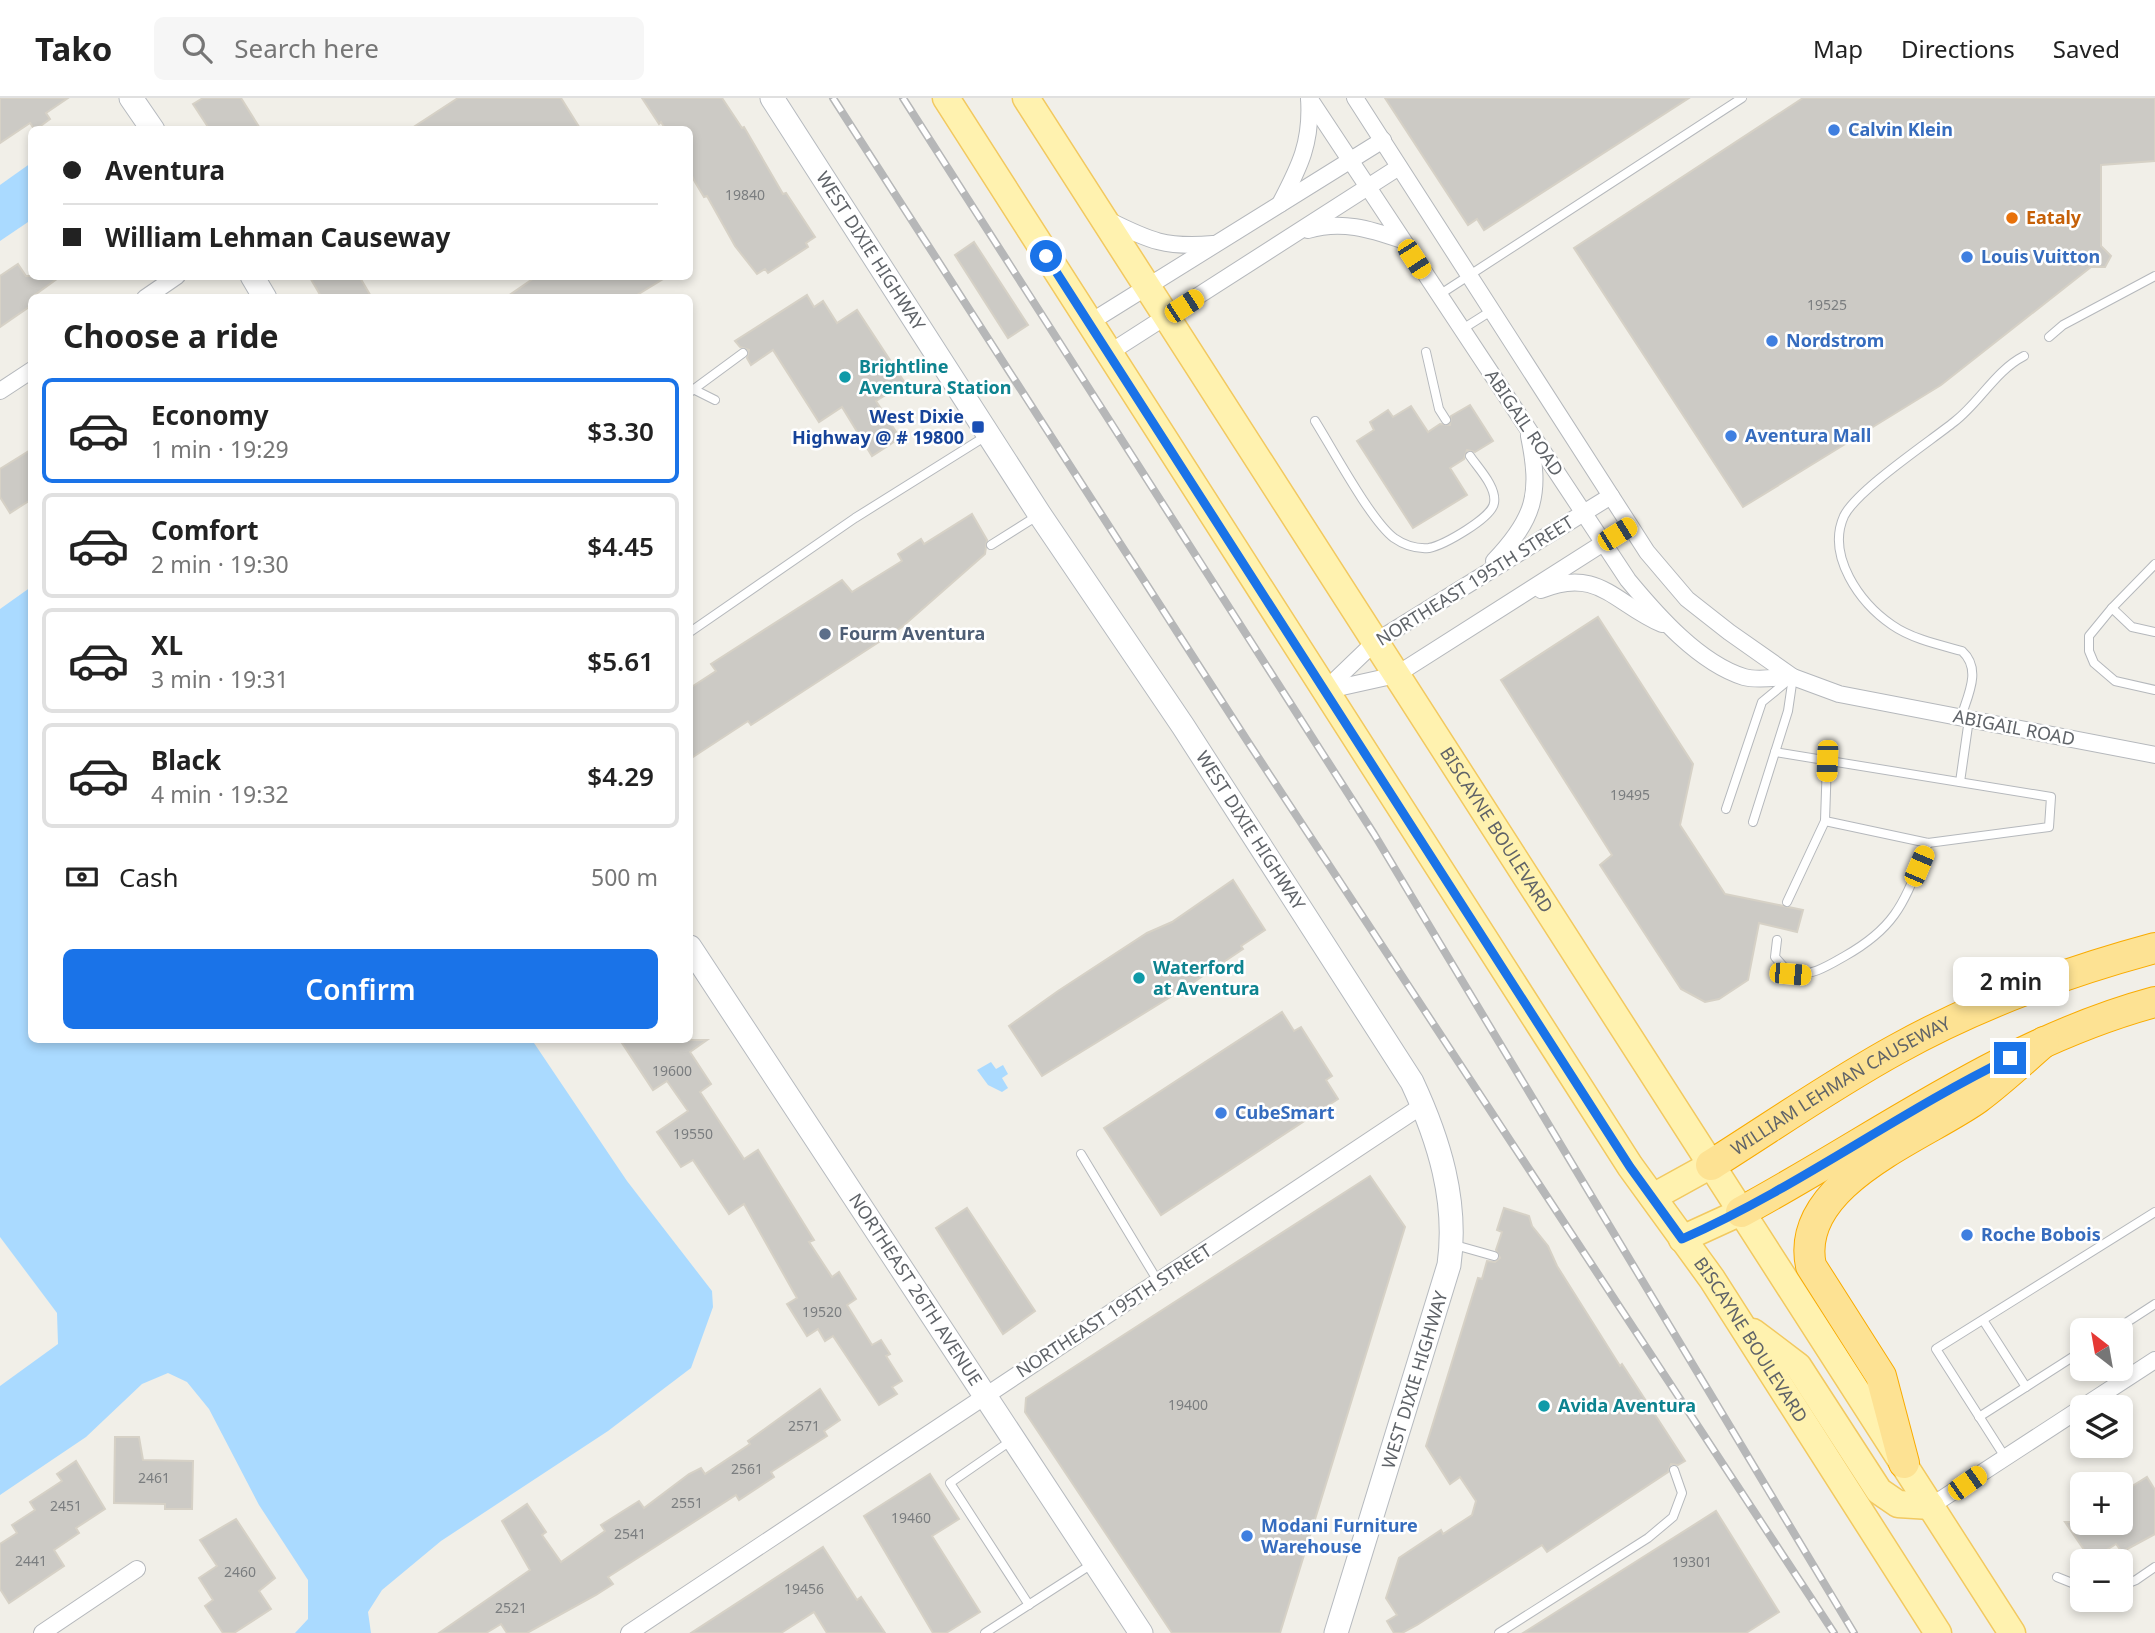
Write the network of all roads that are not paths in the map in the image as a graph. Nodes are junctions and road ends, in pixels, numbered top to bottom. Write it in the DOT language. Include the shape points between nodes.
graph roads {
  1 [pos="131,98"];
  2 [pos="772,98"];
  3 [pos="946,98"];
  4 [pos="1026,98"];
  5 [pos="1309,98"];
  6 [pos="1355,98"];
  7 [pos="1742,98"];
  8 [pos="150,126"];
  9 [pos="1382,141"];
  10 [pos="1351,161"];
  11 [pos="1399,167"];
  12 [pos="1368,187"];
  13 [pos="1280,205"];
  14 [pos="1102,216"];
  15 [pos="1295,234"];
  16 [pos="1402,240"];
  17 [pos="1216,244"];
  18 [pos="1468,276"];
  19 [pos="2155,276"];
  20 [pos="171,280"];
  21 [pos="1147,287"];
  22 [pos="151,294"];
  23 [pos="1438,295"];
  24 [pos="1491,311"];
  25 [pos="1166,317"];
  26 [pos="1089,323"];
  27 [pos="1461,330"];
  28 [pos="2049,337"];
  29 [pos="1426,352"];
  30 [pos="743,353"];
  31 [pos="1109,354"];
  32 [pos="2024,356"];
  33 [pos="28,373"];
  34 [pos="693,390"];
  35 [pos="0,391"];
  36 [pos="693,392"];
  37 [pos="715,400"];
  38 [pos="1446,420"];
  39 [pos="1315,421"];
  40 [pos="1527,427"];
  41 [pos="989,435"];
  42 [pos="1470,456"];
  43 [pos="1611,496"];
  44 [pos="1584,512"];
  45 [pos="1040,515"];
  46 [pos="1630,526"];
  47 [pos="1604,542"];
  48 [pos="991,545"];
  49 [pos="2155,564"];
  50 [pos="2151,574"];
  51 [pos="1480,577"];
  52 [pos="1503,606"];
  53 [pos="2112,608"];
  54 [pos="1672,628"];
  55 [pos="693,630"];
  56 [pos="2155,632"];
  57 [pos="1375,642"];
  58 [pos="1396,675"];
  59 [pos="1793,677"];
  60 [pos="2155,690"];
  61 [pos="1324,691"];
  62 [pos="1965,718"];
  63 [pos="1775,752"];
  64 [pos="2155,755"];
  65 [pos="1827,761"];
  66 [pos="1960,782"];
  67 [pos="1726,809"];
  68 [pos="1825,821"];
  69 [pos="1754,822"];
  70 [pos="1928,843"];
  71 [pos="1787,902"];
  72 [pos="1777,940"];
  73 [pos="2155,948"];
  74 [pos="693,952"];
  75 [pos="2155,1003"];
  76 [pos="2044,1042"];
  77 [pos="1423,1105"];
  78 [pos="1081,1154"];
  79 [pos="1711,1165"];
  80 [pos="1653,1198"];
  81 [pos="1741,1212"];
  82 [pos="2155,1212"];
  83 [pos="1682,1239"];
  84 [pos="1452,1244"];
  85 [pos="1494,1256"];
  86 [pos="1159,1283"];
  87 [pos="2155,1304"];
  88 [pos="2133,1318"];
  89 [pos="1983,1320"];
  90 [pos="1738,1321"];
  91 [pos="2070,1358"];
  92 [pos="2155,1360"];
  93 [pos="2133,1367"];
  94 [pos="2110,1381"];
  95 [pos="2026,1387"];
  96 [pos="984,1396"];
  97 [pos="1979,1417"];
  98 [pos="1013,1440"];
  99 [pos="2005,1457"];
  100 [pos="1904,1463"];
  101 [pos="1674,1471"];
  102 [pos="1931,1507"];
  103 [pos="1094,1562"];
  104 [pos="2155,1567"];
  105 [pos="137,1569"];
  106 [pos="2057,1577"];
  107 [pos="2133,1581"];
  108 [pos="2070,1582"];
  109 [pos="1029,1605"];
  110 [pos="42,1633"];
  111 [pos="629,1633"];
  112 [pos="985,1633"];
  113 [pos="1141,1633"];
  114 [pos="1336,1633"];
  115 [pos="1499,1633"];
  116 [pos="1938,1633"];
  117 [pos="2012,1633"];
  1 -- 8 [label="street"];
  2 -- 41 [label="street, WEST DIXIE HIGHWAY"];
  3 -- 26 [label="main road, BISCAYNE BOULEVARD"];
  4 -- 14 [label="main road, BISCAYNE BOULEVARD"];
  5 -- 10 [label="street, ABIGAIL ROAD"];
  5 -- 13 [label="street" via="1311,129 1301,164"];
  6 -- 9 [label="street, ABIGAIL ROAD"];
  7 -- 18 [label="lane"];
  9 -- 10 [label="street"];
  9 -- 11 [label="street, ABIGAIL ROAD"];
  10 -- 12 [label="street, ABIGAIL ROAD"];
  10 -- 13 [label="street"];
  11 -- 12 [label="street"];
  11 -- 18 [label="street, ABIGAIL ROAD"];
  12 -- 15 [label="street"];
  12 -- 16 [label="street, ABIGAIL ROAD"];
  13 -- 17 [label="street"];
  14 -- 17 [label="street" via="1144,238 1177,247"];
  14 -- 21 [label="main road, BISCAYNE BOULEVARD"];
  15 -- 16 [label="street" via="1336,225 1357,226"];
  15 -- 25 [label="street"];
  16 -- 23 [label="street, ABIGAIL ROAD"];
  17 -- 21 [label="street"];
  18 -- 23 [label="lane"];
  18 -- 24 [label="street, ABIGAIL ROAD"];
  19 -- 28 [label="lane"];
  20 -- 22 [label="street"];
  21 -- 25 [label="main road, BISCAYNE BOULEVARD"];
  21 -- 26 [label="street"];
  23 -- 27 [label="street, ABIGAIL ROAD"];
  24 -- 27 [label="lane"];
  24 -- 43 [label="street, ABIGAIL ROAD"];
  25 -- 31 [label="street"];
  25 -- 57 [label="main road, BISCAYNE BOULEVARD"];
  26 -- 31 [label="main road, BISCAYNE BOULEVARD"];
  27 -- 40 [label="street, ABIGAIL ROAD"];
  29 -- 38 [label="lane" via="1439,409"];
  30 -- 34 [label="lane"];
  31 -- 61 [label="main road, BISCAYNE BOULEVARD"];
  32 -- 62 [label="lane" via="2009,364 1967,412 1860,496 1845,514 1839,536 1842,563 1871,608 1894,627 1962,651 1970,659 1974,668"];
  33 -- 35 [label="street"];
  36 -- 37 [label="lane"];
  39 -- 42 [label="lane" via="1381,526 1410,547 1443,544 1487,516 1494,504 1493,492"];
  40 -- 44 [label="street, ABIGAIL ROAD"];
  40 -- 51 [label="street" via="1536,471 1533,505 1509,546"];
  41 -- 45 [label="street, WEST DIXIE HIGHWAY"];
  41 -- 55 [label="lane" via="855,518"];
  43 -- 44 [label="street, NORTHEAST 195TH STREET"];
  43 -- 46 [label="street, ABIGAIL ROAD"];
  44 -- 47 [label="street, ABIGAIL ROAD"];
  44 -- 51 [label="street, NORTHEAST 195TH STREET"];
  45 -- 48 [label="lane"];
  45 -- 77 [label="street, WEST DIXIE HIGHWAY" via="1190,737"];
  46 -- 47 [label="street, NORTHEAST 195TH STREET"];
  46 -- 59 [label="street, ABIGAIL ROAD" via="1687,599"];
  47 -- 52 [label="street, NORTHEAST 195TH STREET"];
  47 -- 54 [label="street, ABIGAIL ROAD" via="1628,580"];
  49 -- 50 [label="lane"];
  50 -- 53 [label="lane"];
  51 -- 57 [label="street, NORTHEAST 195TH STREET"];
  52 -- 54 [label="street" via="1553,585 1589,582 1609,590 1641,615"];
  52 -- 58 [label="street, NORTHEAST 195TH STREET"];
  53 -- 56 [label="lane" via="2132,626"];
  53 -- 60 [label="lane" via="2089,636 2094,663 2115,681"];
  54 -- 59 [label="street, ABIGAIL ROAD" via="1709,658 1745,678"];
  57 -- 58 [label="main road, BISCAYNE BOULEVARD"];
  57 -- 61 [label="street, NORTHEAST 195TH STREET"];
  58 -- 61 [label="street, NORTHEAST 195TH STREET"];
  58 -- 79 [label="main road, BISCAYNE BOULEVARD"];
  59 -- 62 [label="street, ABIGAIL ROAD" via="1839,694"];
  59 -- 63 [label="lane"];
  59 -- 67 [label="lane" via="1762,702"];
  61 -- 80 [label="main road, BISCAYNE BOULEVARD"];
  62 -- 64 [label="street, ABIGAIL ROAD"];
  62 -- 66 [label="lane"];
  63 -- 65 [label="lane"];
  63 -- 69 [label="lane"];
  65 -- 66 [label="lane"];
  65 -- 68 [label="lane"];
  66 -- 70 [label="lane" via="2051,797 2049,827"];
  68 -- 70 [label="lane"];
  68 -- 71 [label="lane"];
  70 -- 72 [label="lane" via="1894,919 1864,946 1805,975 1790,974 1775,957"];
  73 -- 79 [label="highway, WILLIAM LEHMAN CAUSEWAY" via="2028,989 1929,1032"];
  74 -- 96 [label="street, NORTHEAST 26TH AVENUE"];
  75 -- 76 [label="highway"];
  76 -- 81 [label="highway" via="1944,1091"];
  76 -- 100 [label="highway" via="1977,1099 1895,1147 1847,1182 1813,1228 1811,1266 1881,1376"];
  77 -- 84 [label="street, WEST DIXIE HIGHWAY" via="1446,1174"];
  77 -- 86 [label="street, NORTHEAST 195TH STREET"];
  78 -- 86 [label="lane"];
  79 -- 80 [label="main road, WILLIAM LEHMAN CAUSEWAY"];
  79 -- 81 [label="main road, BISCAYNE BOULEVARD"];
  80 -- 83 [label="main road, BISCAYNE BOULEVARD"];
  81 -- 83 [label="main road"];
  81 -- 100 [label="main road, BISCAYNE BOULEVARD"];
  82 -- 89 [label="lane"];
  83 -- 90 [label="main road, BISCAYNE BOULEVARD"];
  84 -- 85 [label="lane"];
  84 -- 114 [label="street, WEST DIXIE HIGHWAY" via="1446,1280"];
  86 -- 96 [label="street, NORTHEAST 195TH STREET"];
  87 -- 88 [label="lane"];
  89 -- 95 [label="lane"];
  89 -- 97 [label="lane" via="1936,1349"];
  90 -- 102 [label="main road" via="1798,1366 1879,1491 1898,1504"];
  90 -- 116 [label="main road, BISCAYNE BOULEVARD"];
  91 -- 95 [label="lane"];
  92 -- 93 [label="street"];
  94 -- 99 [label="street"];
  95 -- 97 [label="lane"];
  96 -- 98 [label="street, NORTHEAST 26TH AVENUE"];
  96 -- 111 [label="street, NORTHEAST 195TH STREET"];
  97 -- 99 [label="lane"];
  98 -- 103 [label="street, NORTHEAST 26TH AVENUE"];
  98 -- 109 [label="lane" via="950,1483"];
  99 -- 102 [label="street"];
  100 -- 102 [label="main road, BISCAYNE BOULEVARD"];
  101 -- 115 [label="lane" via="1682,1493 1673,1517"];
  102 -- 117 [label="main road, BISCAYNE BOULEVARD"];
  103 -- 109 [label="lane"];
  103 -- 113 [label="street, NORTHEAST 26TH AVENUE"];
  104 -- 107 [label="lane"];
  105 -- 110 [label="street"];
  106 -- 108 [label="lane"];
  109 -- 112 [label="lane"];
}
